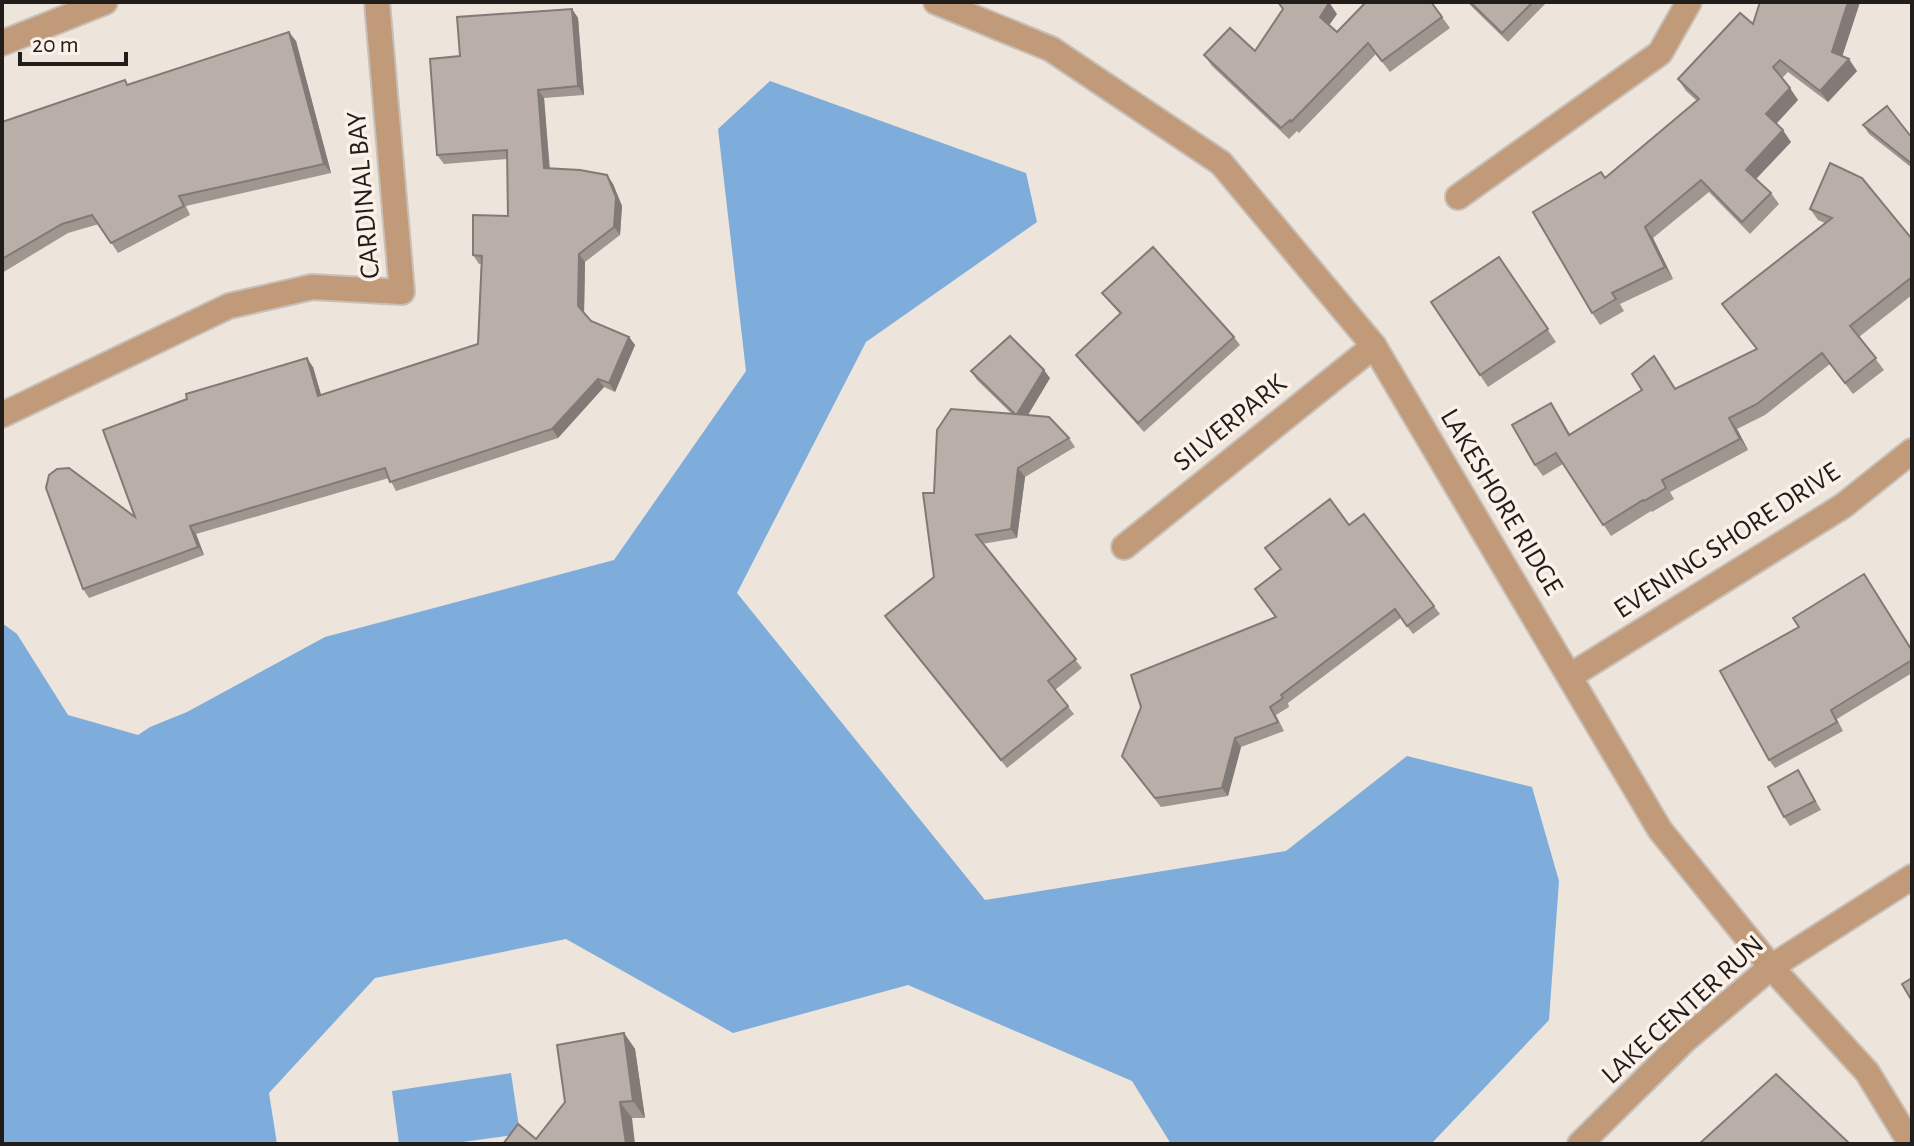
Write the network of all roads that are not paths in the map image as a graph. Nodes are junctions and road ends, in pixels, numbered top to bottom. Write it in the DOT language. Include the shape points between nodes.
graph roads {
  1 [pos="105,2"];
  2 [pos="377,2"];
  3 [pos="936,2"];
  4 [pos="1689,2"];
  5 [pos="2,43"];
  6 [pos="1458,197"];
  7 [pos="1374,346"];
  8 [pos="2,415"];
  9 [pos="1912,451"];
  10 [pos="1124,547"];
  11 [pos="1570,676"];
  12 [pos="1912,877"];
  13 [pos="1771,967"];
  14 [pos="1580,1144"];
  15 [pos="1911,1144"];
  1 -- 5 [label="street"];
  2 -- 8 [label="street, CARDINAL BAY" via="402,292 312,287 229,306"];
  3 -- 7 [label="street, LAKESHORE RIDGE" via="1051,49 1221,163"];
  4 -- 6 [label="street" via="1660,53"];
  7 -- 10 [label="street, SILVERPARK"];
  7 -- 11 [label="street, LAKESHORE RIDGE"];
  9 -- 11 [label="street, EVENING SHORE DRIVE" via="1843,506"];
  11 -- 13 [label="street, LAKESHORE RIDGE" via="1660,830"];
  12 -- 13 [label="street, LAKE CENTER RUN"];
  13 -- 14 [label="street, LAKE CENTER RUN" via="1686,1039"];
  13 -- 15 [label="street, LAKESHORE RIDGE" via="1867,1072"];
}
